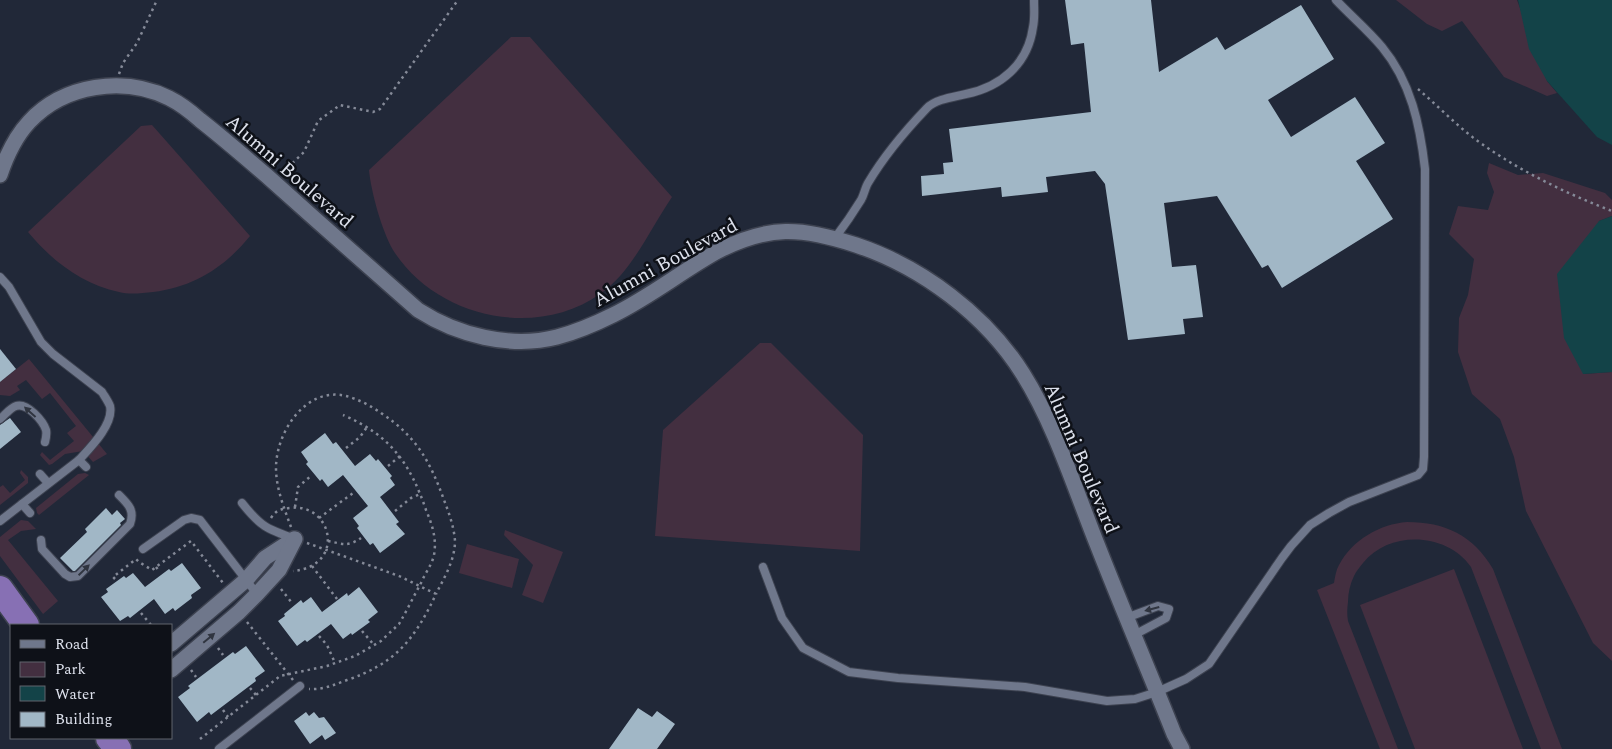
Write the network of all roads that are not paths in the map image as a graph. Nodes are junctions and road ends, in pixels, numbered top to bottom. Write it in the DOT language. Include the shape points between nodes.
graph roads {
  1 [pos="1034,0"];
  2 [pos="1336,0"];
  3 [pos="0,175"];
  4 [pos="835,238"];
  5 [pos="0,277"];
  6 [pos="0,418"];
  7 [pos="45,442"];
  8 [pos="79,460"];
  9 [pos="86,467"];
  10 [pos="40,474"];
  11 [pos="48,483"];
  12 [pos="118,495"];
  13 [pos="22,504"];
  14 [pos="242,504"];
  15 [pos="30,513"];
  16 [pos="0,521"];
  17 [pos="295,539"];
  18 [pos="41,540"];
  19 [pos="142,550"];
  20 [pos="763,567"];
  21 [pos="246,580"];
  22 [pos="0,589"];
  23 [pos="257,594"];
  24 [pos="1126,618"];
  25 [pos="25,624"];
  26 [pos="1134,635"];
  27 [pos="172,643"];
  28 [pos="172,669"];
  29 [pos="300,686"];
  30 [pos="1157,692"];
  31 [pos="110,739"];
  32 [pos="118,749"];
  33 [pos="219,749"];
  34 [pos="1182,749"];
  1 -- 4 [label="lane" via="1034,26 1017,67 986,89 929,106 884,160"];
  2 -- 30 [label="lane" via="1382,47 1400,74 1420,136 1425,169 1423,469 1418,475 1349,502 1310,525 1290,546 1210,664"];
  3 -- 4 [label="street, Alumni Boulevard" via="11,149 29,122 66,95 114,86 151,90 182,104 418,310 456,329 498,340 555,338 579,331 615,314 735,242 762,233 788,230"];
  4 -- 24 [label="street, Alumni Boulevard" via="884,256 954,298 972,313 1014,361 1052,430"];
  5 -- 8 [label="lane" via="9,286 42,342 102,392 107,400 110,407 107,424"];
  7 -- 6 [label="lane, one-way" via="45,428 26,407 16,406"];
  8 -- 9 [label="lane"];
  8 -- 11 [label="lane"];
  10 -- 11 [label="lane"];
  11 -- 13 [label="lane"];
  18 -- 12 [label="lane, one-way" via="42,549 65,574 78,576 130,524 132,509"];
  13 -- 15 [label="lane"];
  13 -- 16 [label="lane"];
  14 -- 17 [label="lane" via="269,530"];
  17 -- 21 [label="street" via="265,558"];
  17 -- 23 [label="street" via="279,570"];
  19 -- 21 [label="lane" via="184,520 200,520"];
  20 -- 30 [label="lane" via="782,618 803,648 849,672 1025,687 1107,701 1135,699"];
  21 -- 23 [label="lane"];
  21 -- 27 [label="street"];
  22 -- 25 [label="highway"];
  28 -- 23 [label="street, one-way"];
  24 -- 26 [label="street, Alumni Boulevard"];
  26 -- 24 [label="lane, one-way" via="1166,618 1169,609 1158,606"];
  26 -- 30 [label="street, Alumni Boulevard"];
  29 -- 33 [label="lane"];
  30 -- 34 [label="street, Alumni Boulevard"];
  31 -- 32 [label="highway"];
}
